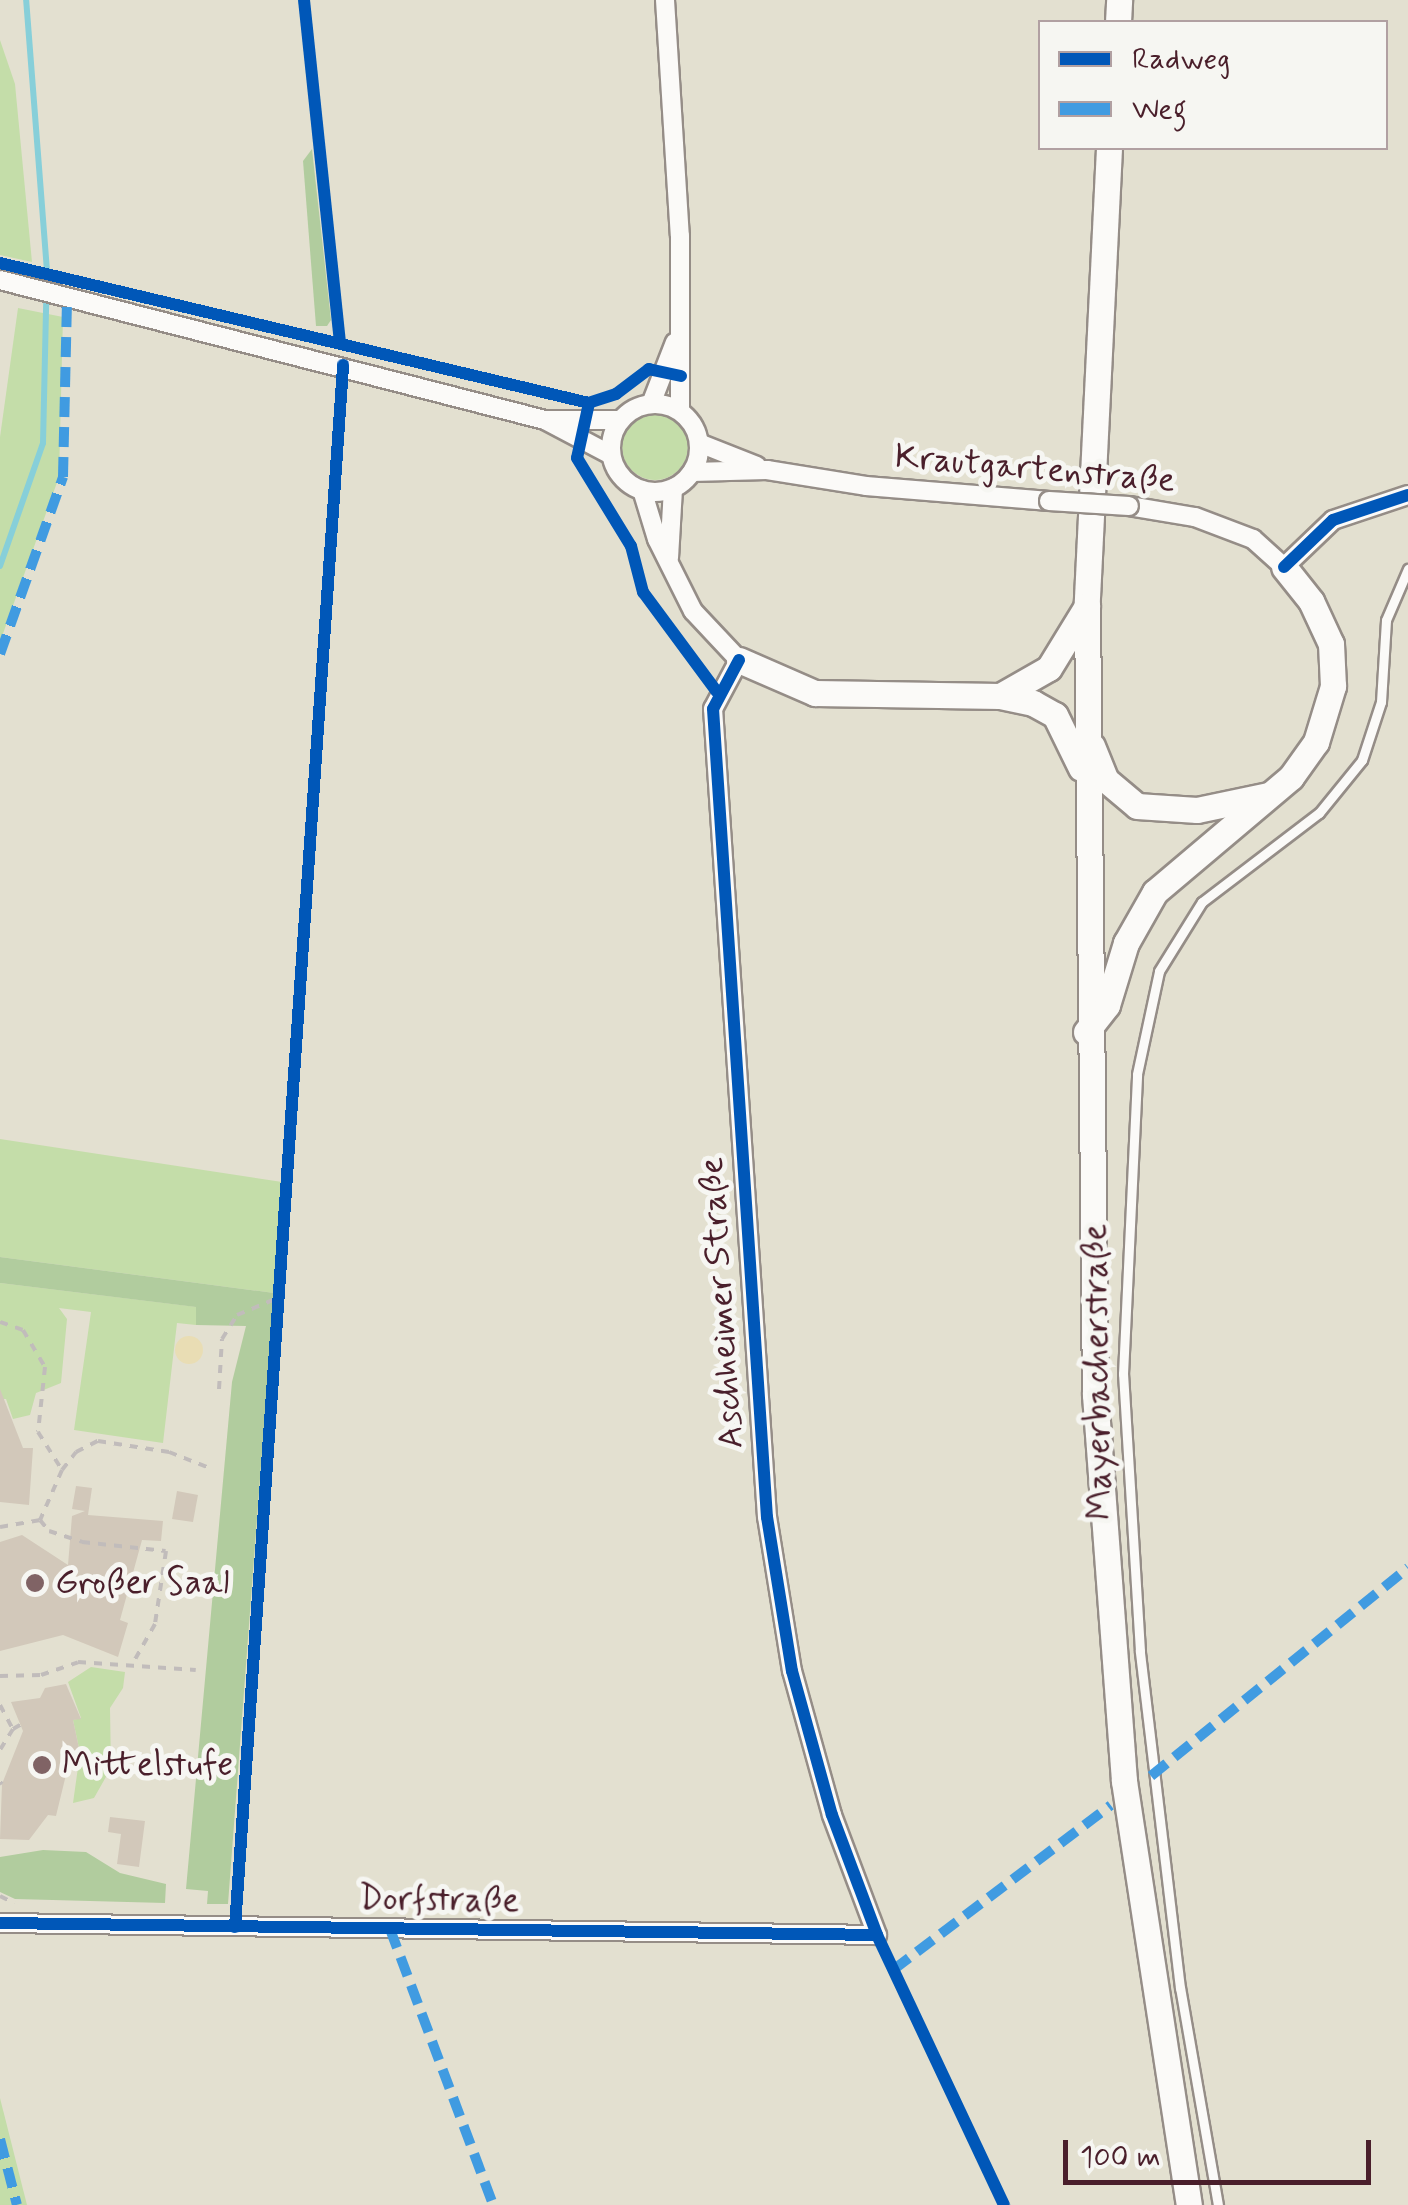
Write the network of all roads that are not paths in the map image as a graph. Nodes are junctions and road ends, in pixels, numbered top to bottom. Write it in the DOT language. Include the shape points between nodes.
graph roads {
  1 [pos="664,0"];
  2 [pos="1108,150"];
  3 [pos="0,280"];
  4 [pos="679,332"];
  5 [pos="651,404"];
  6 [pos="680,411"];
  7 [pos="545,420"];
  8 [pos="620,420"];
  9 [pos="699,443"];
  10 [pos="611,456"];
  11 [pos="767,470"];
  12 [pos="692,472"];
  13 [pos="673,488"];
  14 [pos="642,490"];
  15 [pos="1408,495"];
  16 [pos="669,558"];
  17 [pos="1284,568"];
  18 [pos="1408,569"];
  19 [pos="1087,606"];
  20 [pos="740,660"];
  21 [pos="1000,696"];
  22 [pos="1086,734"];
  23 [pos="1086,782"];
  24 [pos="1273,793"];
  25 [pos="1086,1032"];
  26 [pos="3,1920"];
  27 [pos="877,1935"];
  28 [pos="1188,2205"];
  29 [pos="1218,2205"];
  1 -- 4 [label="street" via="680,236"];
  2 -- 19 [label="main road"];
  3 -- 7 [label="street"];
  4 -- 5 [label="street"];
  4 -- 6 [label="street"];
  5 -- 6 [label="street"];
  5 -- 8 [label="street"];
  6 -- 9 [label="street"];
  7 -- 8 [label="street"];
  7 -- 10 [label="street"];
  8 -- 10 [label="street"];
  9 -- 11 [label="street, Krautgartenstraße"];
  9 -- 12 [label="street"];
  10 -- 14 [label="street" via="622,478"];
  11 -- 12 [label="street, Krautgartenstraße"];
  11 -- 17 [label="street, Krautgartenstraße, bridge" via="866,486 1196,517 1253,539"];
  12 -- 13 [label="street"];
  13 -- 14 [label="street"];
  13 -- 16 [label="street"];
  14 -- 16 [label="street"];
  15 -- 17 [label="street" via="1333,520"];
  16 -- 20 [label="street" via="693,611"];
  17 -- 24 [label="main road" via="1311,600 1331,644 1334,686 1316,742"];
  18 -- 29 [label="lane, Mayerbacherstraße" via="1386,620 1381,702 1362,760 1318,814 1202,902 1159,971 1136,1074 1123,1374 1140,1651 1180,1988"];
  19 -- 21 [label="main road" via="1049,668"];
  19 -- 22 [label="main road"];
  20 -- 21 [label="main road" via="815,693"];
  20 -- 27 [label="street, Aschheimer Straße" via="713,709 766,1518 792,1671 832,1815"];
  21 -- 23 [label="main road" via="1056,715"];
  22 -- 23 [label="main road"];
  22 -- 24 [label="main road" via="1106,780 1137,806 1197,810"];
  23 -- 25 [label="main road"];
  24 -- 25 [label="main road" via="1155,892 1126,943 1107,1005"];
  25 -- 28 [label="main road" via="1094,1395 1109,1631 1132,1836"];
  26 -- 27 [label="street, Dorfstraße"];
}
